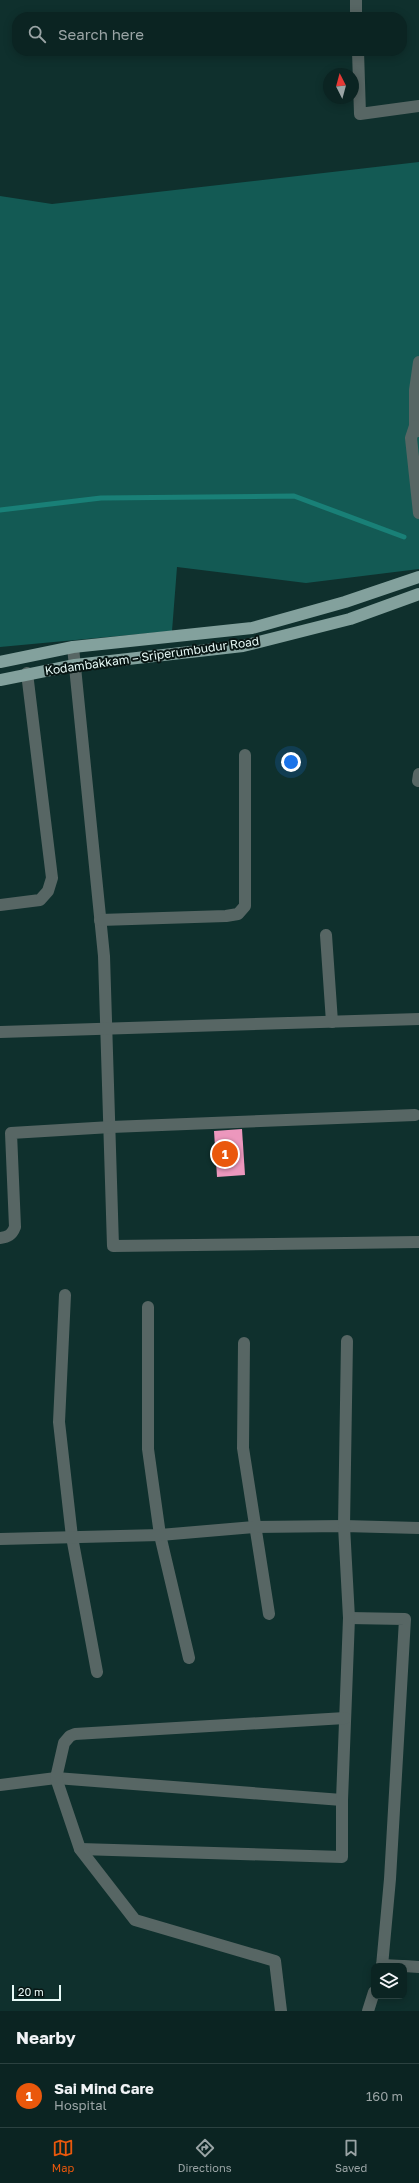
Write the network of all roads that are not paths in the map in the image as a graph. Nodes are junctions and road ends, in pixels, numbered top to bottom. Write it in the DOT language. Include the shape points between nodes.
graph roads {
  1 [pos="356,0"];
  2 [pos="356,12"];
  3 [pos="358,56"];
  4 [pos="419,106"];
  5 [pos="419,362"];
  6 [pos="417,428"];
  7 [pos="417,492"];
  8 [pos="419,513"];
  9 [pos="419,577"];
  10 [pos="419,594"];
  11 [pos="73,647"];
  12 [pos="0,662"];
  13 [pos="75,665"];
  14 [pos="27,673"];
  15 [pos="0,680"];
  16 [pos="245,755"];
  17 [pos="0,905"];
  18 [pos="100,920"];
  19 [pos="326,935"];
  20 [pos="419,1019"];
  21 [pos="332,1022"];
  22 [pos="105,1029"];
  23 [pos="0,1032"];
  24 [pos="415,1116"];
  25 [pos="111,1127"];
  26 [pos="6,1133"];
  27 [pos="0,1238"];
  28 [pos="419,1242"];
  29 [pos="65,1294"];
  30 [pos="148,1308"];
  31 [pos="347,1341"];
  32 [pos="244,1342"];
  33 [pos="344,1526"];
  34 [pos="254,1527"];
  35 [pos="419,1528"];
  36 [pos="160,1535"];
  37 [pos="72,1537"];
  38 [pos="0,1539"];
  39 [pos="269,1614"];
  40 [pos="348,1618"];
  41 [pos="189,1658"];
  42 [pos="97,1672"];
  43 [pos="345,1718"];
  44 [pos="56,1778"];
  45 [pos="0,1785"];
  46 [pos="342,1800"];
  47 [pos="80,1849"];
  48 [pos="382,1963"];
  49 [pos="407,1966"];
  50 [pos="419,1967"];
  51 [pos="372,1999"];
  52 [pos="282,2011"];
  53 [pos="368,2011"];
  1 -- 2 [label="street"];
  3 -- 4 [label="street" via="360,114"];
  5 -- 6 [label="street" via="415,390"];
  6 -- 7 [label="street" via="411,438"];
  7 -- 8 [label="street"];
  9 -- 11 [label="main road, Kodambakkam – Sriperumbudur Road" via="345,602 252,628"];
  10 -- 13 [label="main road, Kodambakkam – Sriperumbudur Road" via="350,619 243,646"];
  11 -- 12 [label="main road, Kodambakkam – Sriperumbudur Road"];
  11 -- 13 [label="street"];
  13 -- 14 [label="main road, Kodambakkam – Sriperumbudur Road"];
  13 -- 18 [label="street"];
  14 -- 15 [label="main road, Kodambakkam – Sriperumbudur Road"];
  14 -- 17 [label="street" via="52,878 48,891 40,900"];
  16 -- 18 [label="street" via="245,906 238,914"];
  18 -- 22 [label="street" via="104,956"];
  19 -- 21 [label="street"];
  20 -- 21 [label="street"];
  21 -- 22 [label="street"];
  22 -- 23 [label="street"];
  22 -- 25 [label="street"];
  24 -- 25 [label="street"];
  25 -- 26 [label="street"];
  25 -- 28 [label="street" via="113,1246"];
  26 -- 27 [label="street" via="15,1227 13,1234"];
  29 -- 37 [label="street" via="60,1422"];
  30 -- 36 [label="street" via="148,1449"];
  31 -- 33 [label="street"];
  32 -- 34 [label="street" via="243,1448"];
  33 -- 34 [label="street"];
  33 -- 35 [label="street"];
  33 -- 40 [label="street"];
  34 -- 36 [label="street"];
  34 -- 39 [label="street"];
  36 -- 37 [label="street"];
  36 -- 41 [label="street"];
  37 -- 38 [label="street"];
  37 -- 42 [label="street"];
  40 -- 43 [label="street"];
  40 -- 48 [label="street" via="405,1619 390,1879"];
  43 -- 44 [label="street" via="76,1734 64,1743"];
  43 -- 46 [label="street"];
  44 -- 45 [label="street"];
  44 -- 46 [label="street"];
  44 -- 47 [label="street"];
  46 -- 47 [label="street" via="342,1857"];
  47 -- 52 [label="street" via="135,1920 275,1961"];
  49 -- 50 [label="street"];
  51 -- 53 [label="street"];
}
